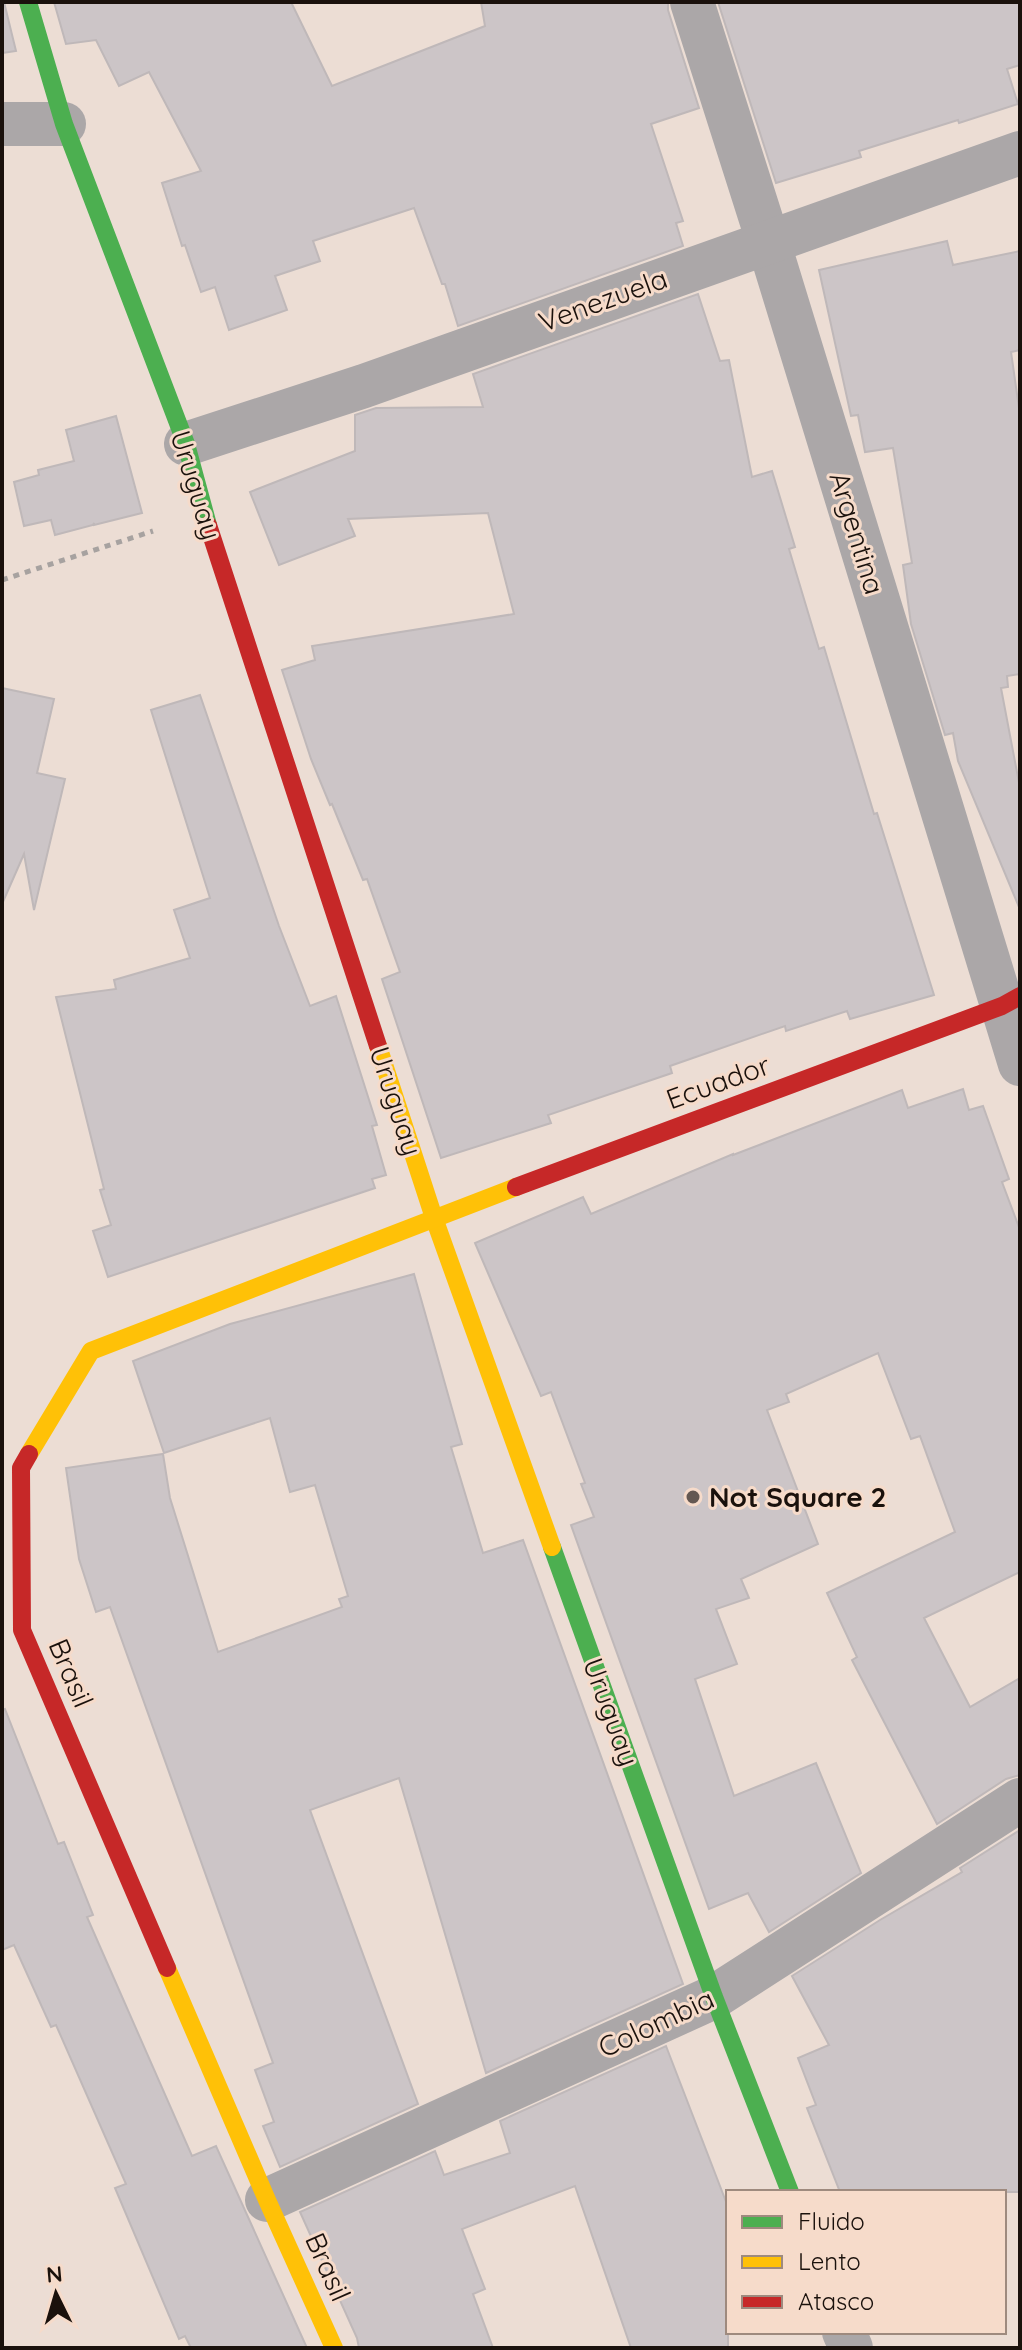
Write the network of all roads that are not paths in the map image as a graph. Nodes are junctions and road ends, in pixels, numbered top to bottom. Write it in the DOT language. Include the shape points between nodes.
graph roads {
  1 [pos="28,2"];
  2 [pos="692,2"];
  3 [pos="2,124"];
  4 [pos="64,124"];
  5 [pos="1020,153"];
  6 [pos="768,241"];
  7 [pos="186,444"];
  8 [pos="1011,1001"];
  9 [pos="1020,1064"];
  10 [pos="434,1218"];
  11 [pos="1020,1800"];
  12 [pos="714,1997"];
  13 [pos="789,2190"];
  14 [pos="267,2200"];
  15 [pos="334,2348"];
  1 -- 4 [label="street, Uruguay"];
  2 -- 6 [label="street, Argentina"];
  3 -- 4 [label="street"];
  4 -- 7 [label="street, Uruguay"];
  5 -- 6 [label="street, Venezuela"];
  6 -- 7 [label="street, Venezuela"];
  6 -- 8 [label="street, Argentina"];
  7 -- 10 [label="street, Uruguay"];
  8 -- 9 [label="street, Argentina"];
  8 -- 10 [label="street, Ecuador"];
  10 -- 12 [label="street, Uruguay"];
  10 -- 14 [label="street, Brasil" via="91,1351 21,1468 22,1630"];
  11 -- 12 [label="street, Colombia"];
  12 -- 13 [label="street, Uruguay"];
  12 -- 14 [label="street, Colombia"];
  14 -- 15 [label="street, Brasil"];
}
